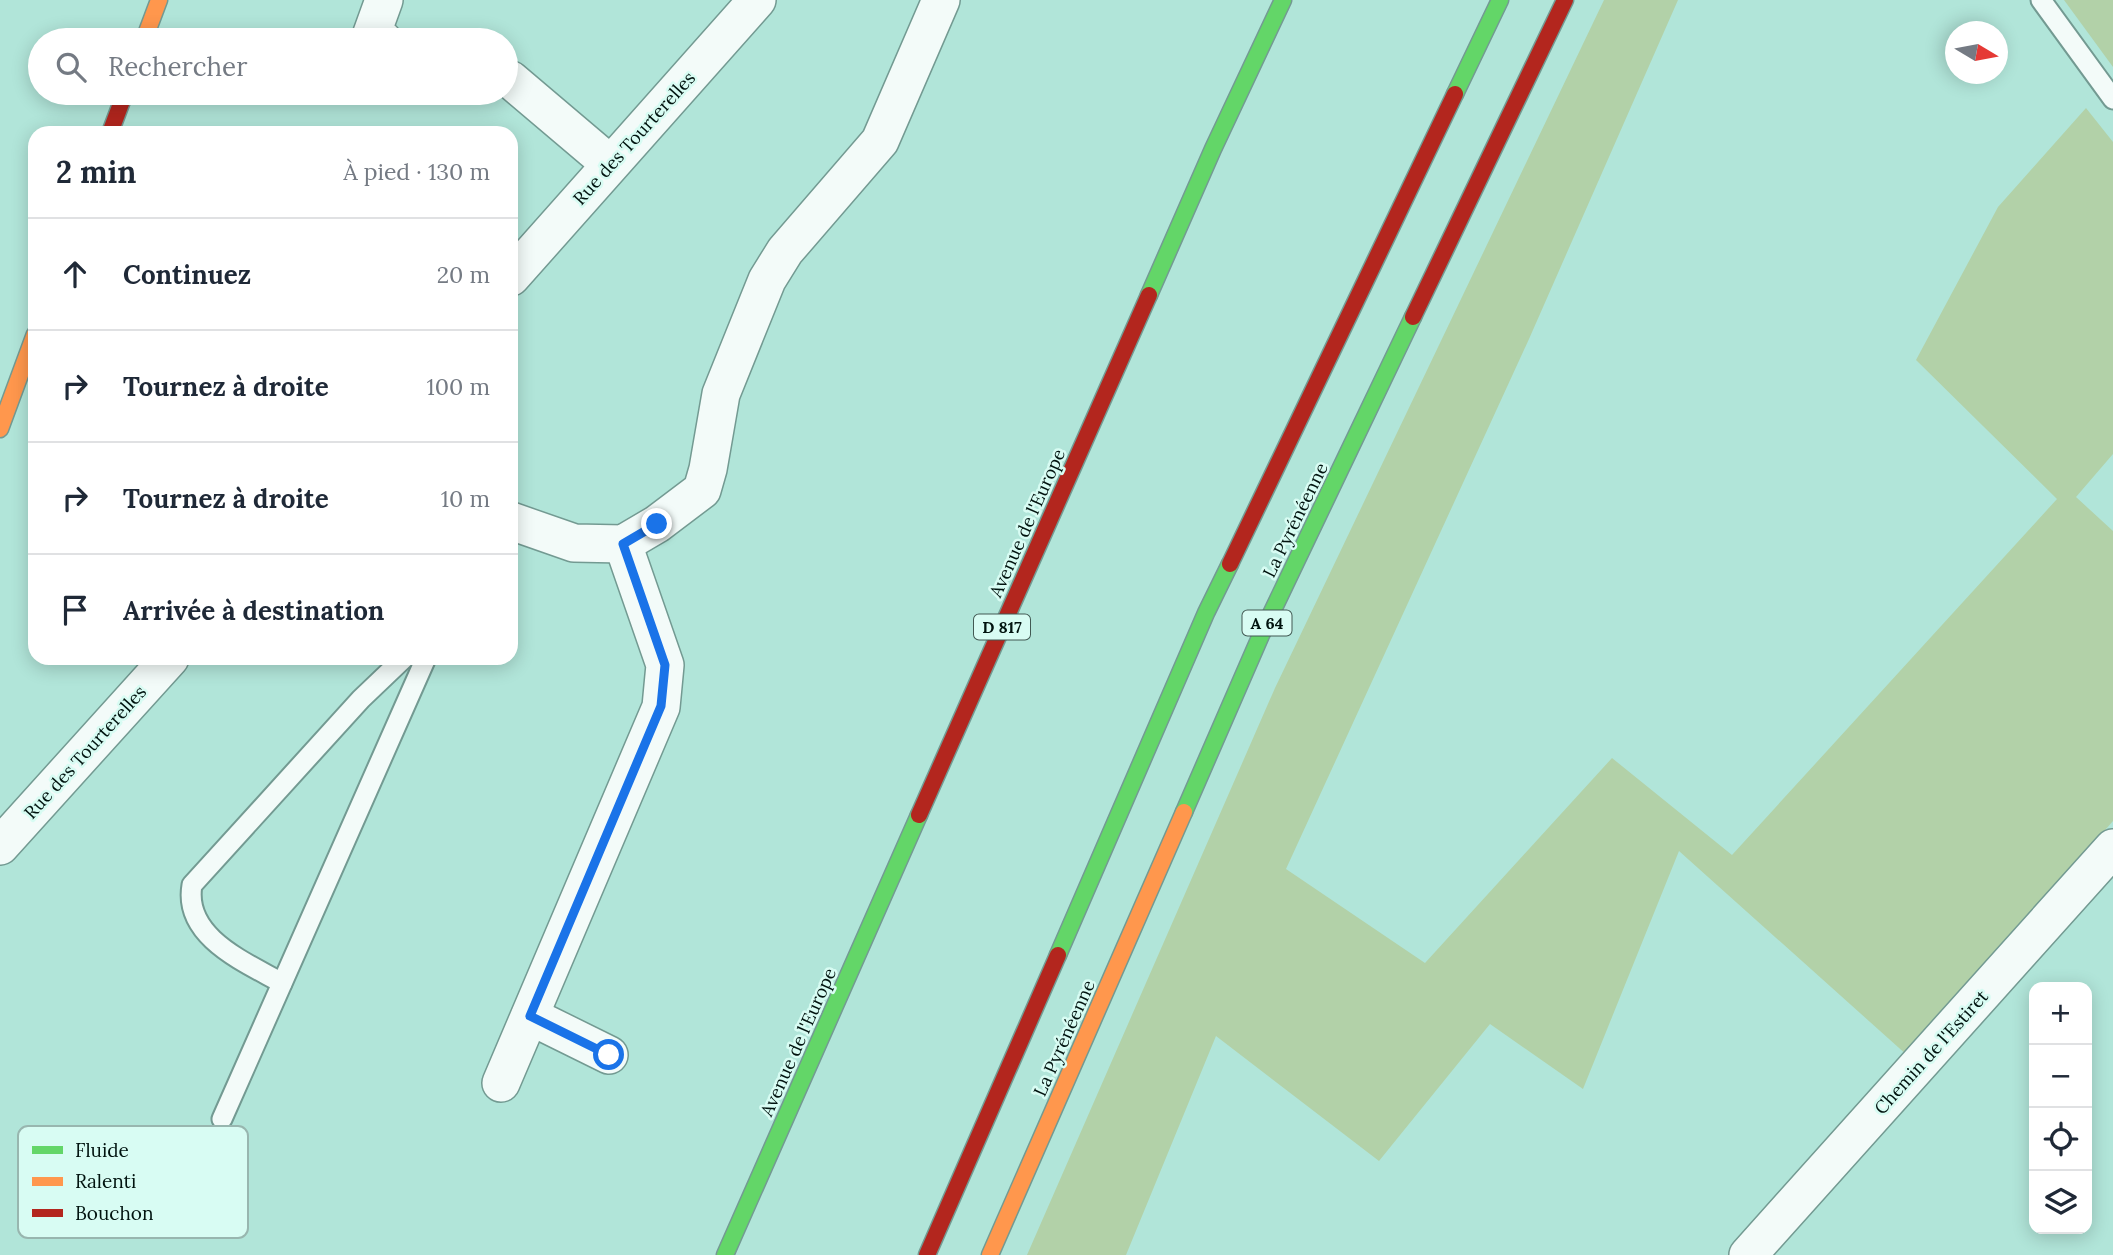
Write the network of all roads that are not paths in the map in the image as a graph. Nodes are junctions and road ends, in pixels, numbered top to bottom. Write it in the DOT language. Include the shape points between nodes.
graph roads {
  1 [pos="159,0"];
  2 [pos="384,0"];
  3 [pos="757,0"];
  4 [pos="941,0"];
  5 [pos="1283,0"];
  6 [pos="1500,0"];
  7 [pos="1565,0"];
  8 [pos="2041,0"];
  9 [pos="148,28"];
  10 [pos="374,28"];
  11 [pos="518,86"];
  12 [pos="2113,99"];
  13 [pos="120,105"];
  14 [pos="112,126"];
  15 [pos="610,164"];
  16 [pos="518,269"];
  17 [pos="28,353"];
  18 [pos="0,429"];
  19 [pos="518,523"];
  20 [pos="623,544"];
  21 [pos="164,665"];
  22 [pos="397,665"];
  23 [pos="423,665"];
  24 [pos="0,846"];
  25 [pos="2113,848"];
  26 [pos="282,983"];
  27 [pos="530,1016"];
  28 [pos="609,1055"];
  29 [pos="501,1083"];
  30 [pos="222,1119"];
  31 [pos="725,1255"];
  32 [pos="927,1255"];
  33 [pos="990,1255"];
  34 [pos="1748,1255"];
  1 -- 9 [label="main road"];
  2 -- 10 [label="street"];
  3 -- 15 [label="street, Rue des Tourterelles"];
  4 -- 20 [label="street" via="880,141 785,251 767,279 721,394 702,490"];
  5 -- 31 [label="main road, Avenue de l'Europe / D 817"];
  6 -- 32 [label="main road" via="1206,614"];
  7 -- 33 [label="main road, La Pyrénéenne / A 64" via="1261,635"];
  8 -- 12 [label="lane"];
  11 -- 15 [label="street"];
  13 -- 14 [label="main road"];
  15 -- 16 [label="street, Rue des Tourterelles"];
  17 -- 18 [label="main road"];
  19 -- 20 [label="street" via="574,543"];
  20 -- 27 [label="street" via="665,665 661,706"];
  21 -- 24 [label="street, Rue des Tourterelles"];
  22 -- 26 [label="lane" via="192,886 194,916 206,934 241,961"];
  23 -- 26 [label="lane"];
  25 -- 34 [label="street, Chemin de l'Estiret"];
  26 -- 30 [label="lane"];
  27 -- 28 [label="street"];
  27 -- 29 [label="street"];
}
